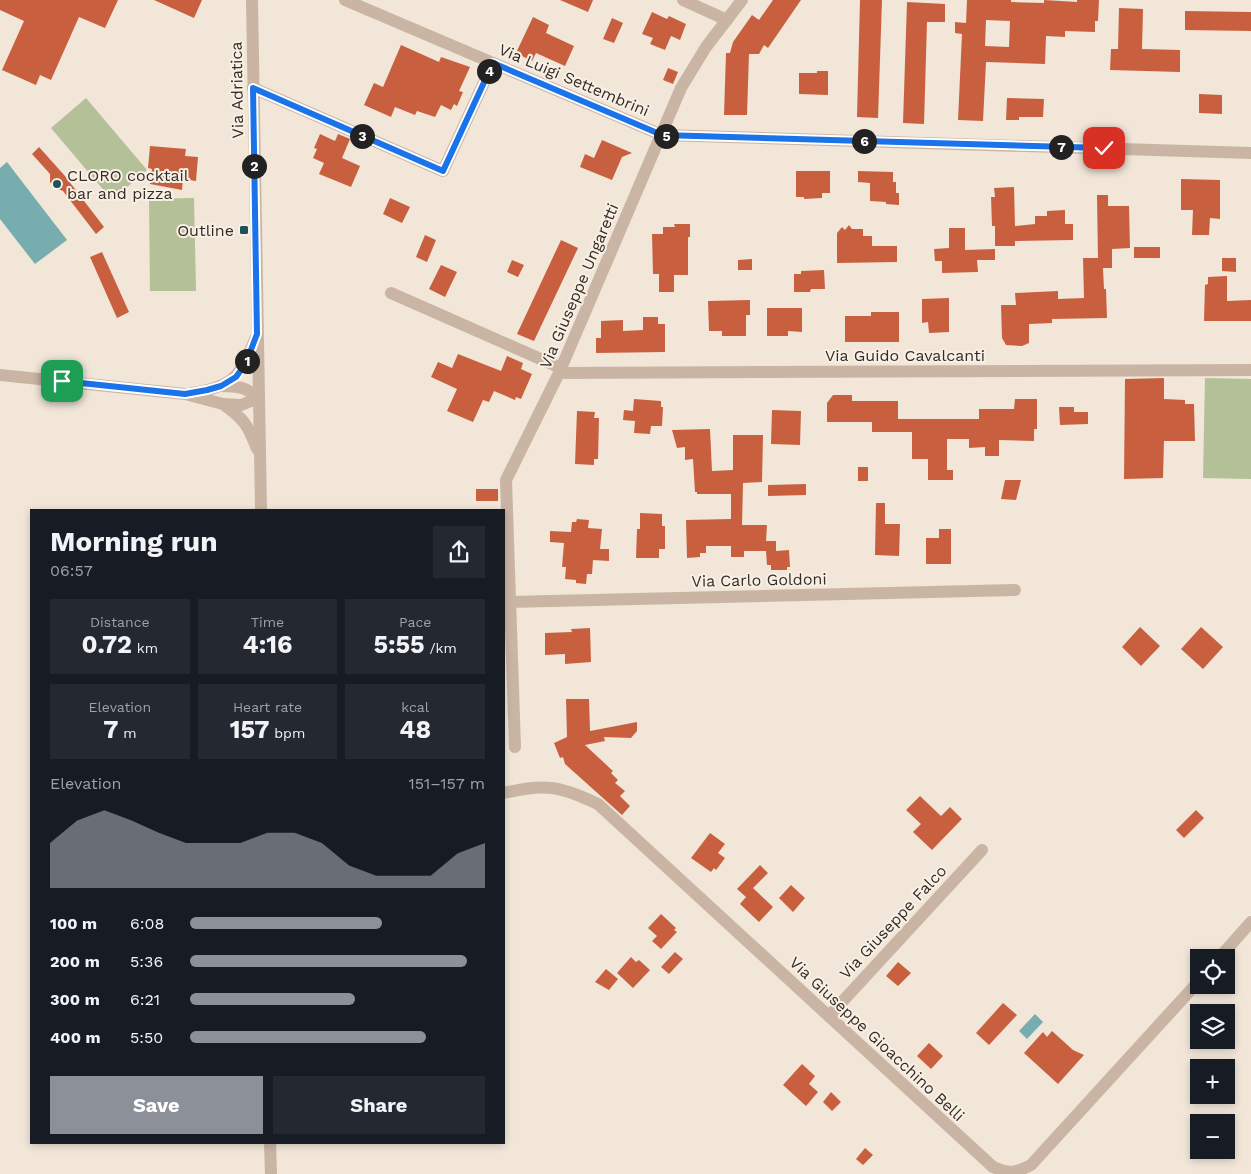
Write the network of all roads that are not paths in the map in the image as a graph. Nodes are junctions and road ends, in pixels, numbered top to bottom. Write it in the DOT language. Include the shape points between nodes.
graph roads {
  1 [pos="252,0"];
  2 [pos="345,0"];
  3 [pos="683,0"];
  4 [pos="742,0"];
  5 [pos="727,20"];
  6 [pos="493,63"];
  7 [pos="253,88"];
  8 [pos="662,135"];
  9 [pos="1251,153"];
  10 [pos="390,293"];
  11 [pos="257,334"];
  12 [pos="1251,370"];
  13 [pos="560,371"];
  14 [pos="0,375"];
  15 [pos="221,386"];
  16 [pos="185,394"];
  17 [pos="259,398"];
  18 [pos="223,404"];
  19 [pos="260,459"];
  20 [pos="261,509"];
  21 [pos="1015,590"];
  22 [pos="507,602"];
  23 [pos="515,747"];
  24 [pos="505,793"];
  25 [pos="982,850"];
  26 [pos="1251,922"];
  27 [pos="1227,949"];
  28 [pos="1190,990"];
  29 [pos="829,1016"];
  30 [pos="270,1144"];
  31 [pos="270,1174"];
  1 -- 7 [label="street, Via Adriatica"];
  2 -- 6 [label="street, Via Luigi Settembrini"];
  3 -- 5 [label="street"];
  4 -- 5 [label="street, Via Giuseppe Ungaretti"];
  5 -- 8 [label="street, Via Giuseppe Ungaretti" via="681,88"];
  6 -- 7 [label="street" via="443,171"];
  6 -- 8 [label="street, Via Luigi Settembrini"];
  7 -- 11 [label="street, Via Adriatica"];
  8 -- 9 [label="street, Via Luigi Settembrini"];
  8 -- 13 [label="street, Via Giuseppe Ungaretti"];
  10 -- 13 [label="street"];
  11 -- 15 [label="street" via="246,363 236,377"];
  11 -- 17 [label="street, Via Adriatica"];
  12 -- 13 [label="street, Via Guido Cavalcanti"];
  13 -- 22 [label="street, Via Giuseppe Ungaretti" via="506,480"];
  14 -- 16 [label="street"];
  15 -- 16 [label="street"];
  15 -- 17 [label="street" via="249,390"];
  16 -- 18 [label="street"];
  17 -- 18 [label="street" via="240,405"];
  17 -- 19 [label="street, Via Adriatica"];
  18 -- 19 [label="street" via="241,418"];
  19 -- 20 [label="street, Via Adriatica"];
  21 -- 22 [label="street, Via Carlo Goldoni"];
  22 -- 23 [label="street, Via Giuseppe Ungaretti"];
  24 -- 29 [label="street, Via Giuseppe Gioacchino Belli" via="550,786 598,804"];
  25 -- 29 [label="street, Via Giuseppe Falco"];
  26 -- 27 [label="street"];
  28 -- 29 [label="street, Via Giuseppe Gioacchino Belli" via="1031,1165 1018,1172 1005,1173 993,1167"];
  30 -- 31 [label="street"];
}
